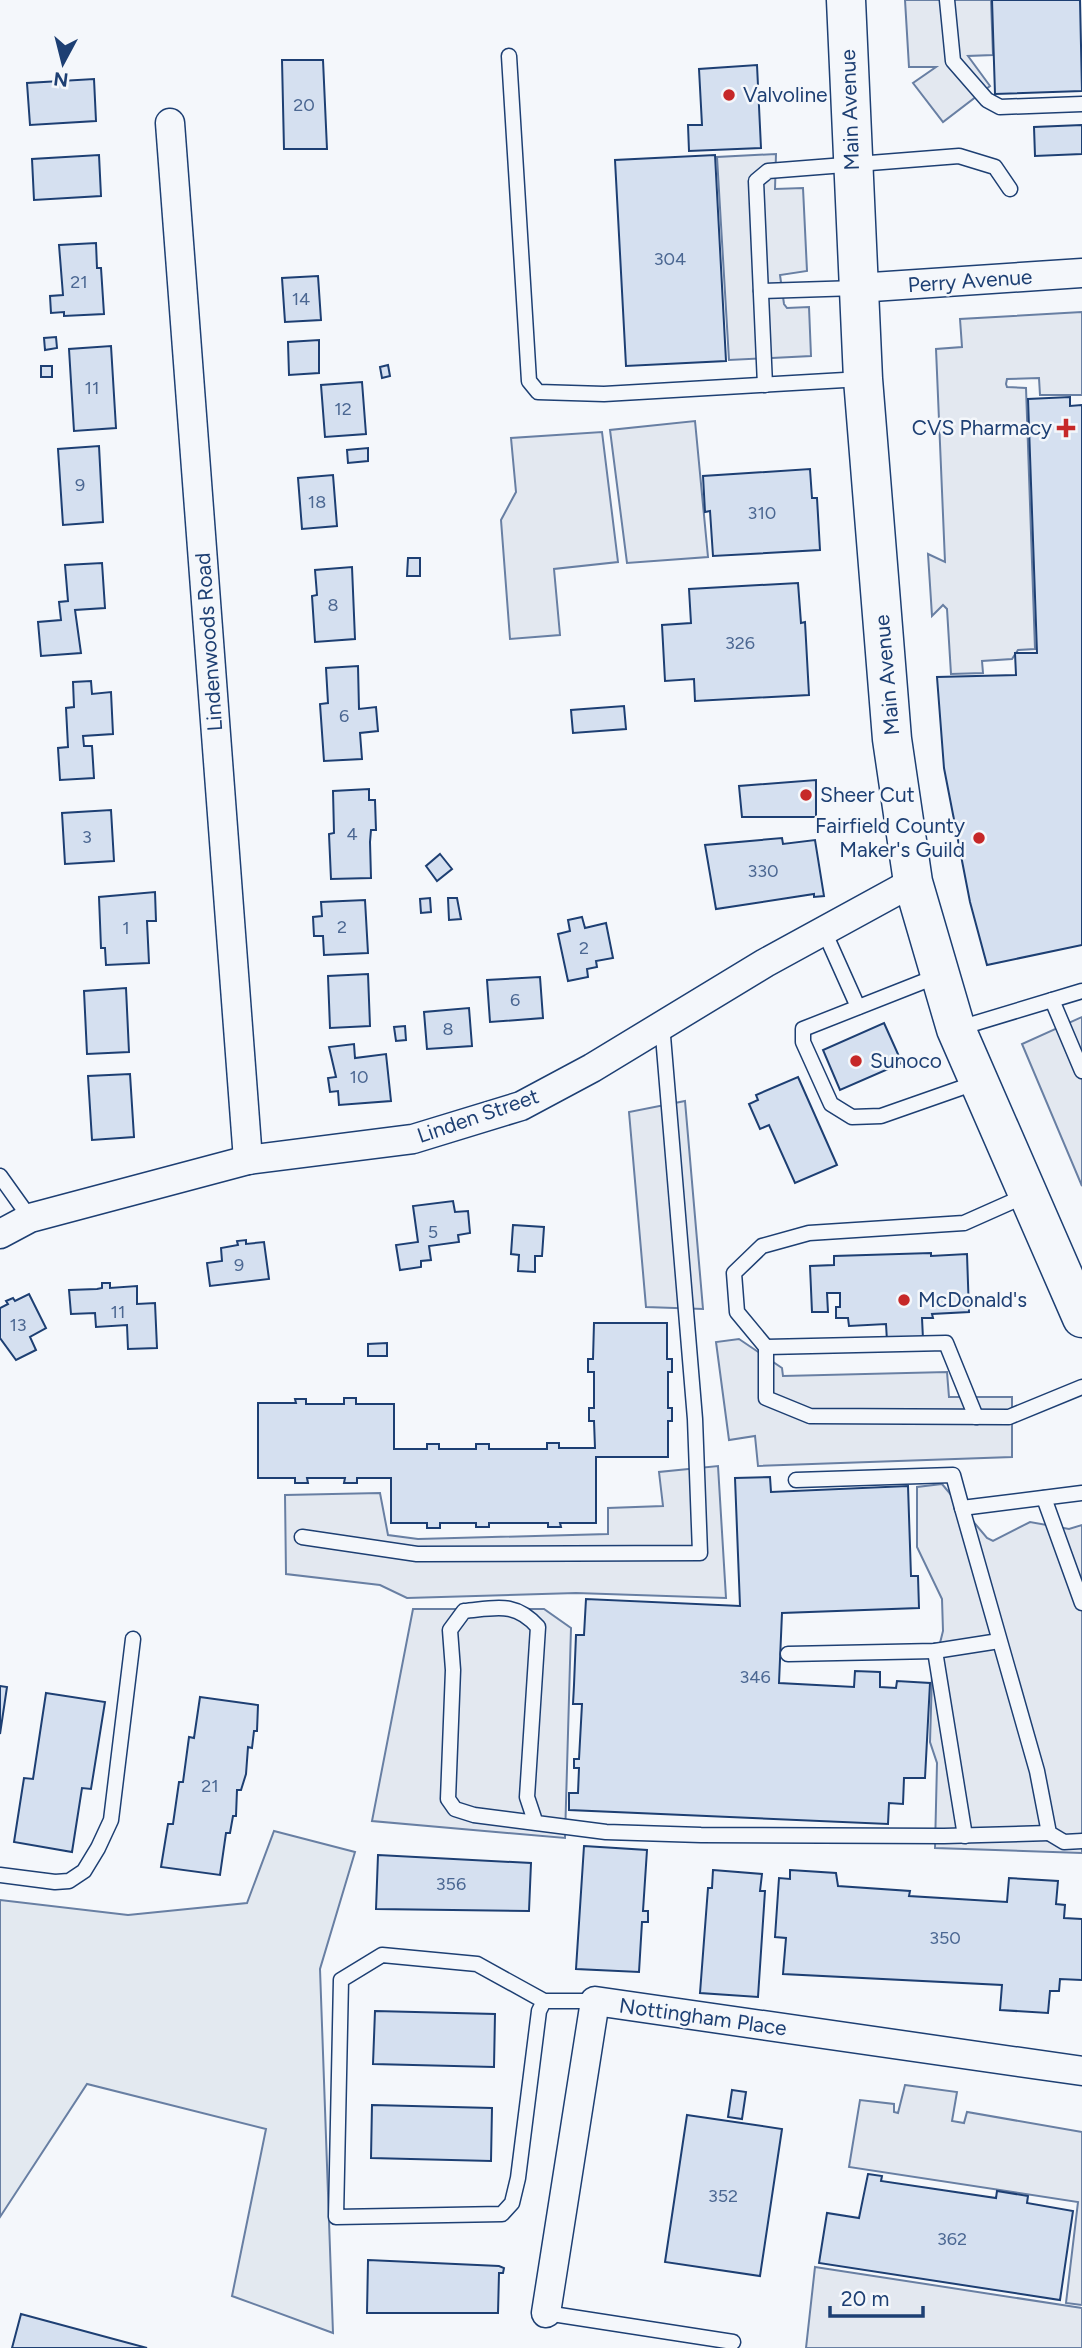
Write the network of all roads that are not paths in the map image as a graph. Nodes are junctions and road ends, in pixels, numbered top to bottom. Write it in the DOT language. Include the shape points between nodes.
graph roads {
  1 [pos="845,0"];
  2 [pos="947,0"];
  3 [pos="509,56"];
  4 [pos="1082,104"];
  5 [pos="170,123"];
  6 [pos="852,166"];
  7 [pos="1010,189"];
  8 [pos="1082,274"];
  9 [pos="857,288"];
  10 [pos="761,291"];
  11 [pos="863,379"];
  12 [pos="765,385"];
  13 [pos="913,882"];
  14 [pos="824,930"];
  15 [pos="940,975"];
  16 [pos="1082,990"];
  17 [pos="1052,1000"];
  18 [pos="858,1007"];
  19 [pos="662,1024"];
  20 [pos="956,1029"];
  21 [pos="1082,1072"];
  22 [pos="980,1081"];
  23 [pos="248,1160"];
  24 [pos="0,1176"];
  25 [pos="1028,1194"];
  26 [pos="30,1218"];
  27 [pos="0,1234"];
  28 [pos="1082,1318"];
  29 [pos="766,1348"];
  30 [pos="1082,1387"];
  31 [pos="976,1417"];
  32 [pos="796,1480"];
  33 [pos="1082,1493"];
  34 [pos="1044,1498"];
  35 [pos="962,1508"];
  36 [pos="302,1537"];
  37 [pos="1082,1603"];
  38 [pos="134,1639"];
  39 [pos="999,1641"];
  40 [pos="935,1651"];
  41 [pos="788,1654"];
  42 [pos="535,1821"];
  43 [pos="1049,1833"];
  44 [pos="965,1836"];
  45 [pos="1082,1841"];
  46 [pos="0,1875"];
  47 [pos="544,2001"];
  48 [pos="595,2001"];
  49 [pos="1082,2071"];
  50 [pos="546,2313"];
  51 [pos="733,2342"];
  1 -- 6 [label="main road, Main Avenue"];
  2 -- 4 [label="lane" via="953,61 987,100 1000,107"];
  3 -- 12 [label="lane" via="529,381 538,392 555,394"];
  5 -- 23 [label="street, Lindenwoods Road"];
  6 -- 7 [label="lane" via="959,156 996,167"];
  6 -- 9 [label="main road, Main Avenue"];
  6 -- 10 [label="lane" via="768,171 756,181"];
  8 -- 9 [label="street, Perry Avenue"];
  9 -- 10 [label="lane"];
  9 -- 11 [label="main road, Main Avenue"];
  10 -- 12 [label="lane"];
  11 -- 12 [label="lane"];
  11 -- 13 [label="main road, Main Avenue" via="892,739"];
  13 -- 14 [label="street, Linden Street"];
  13 -- 15 [label="main road, Main Avenue"];
  14 -- 18 [label="lane"];
  14 -- 19 [label="street, Linden Street"];
  15 -- 18 [label="lane"];
  15 -- 20 [label="main road, Main Avenue"];
  16 -- 17 [label="lane"];
  17 -- 20 [label="lane"];
  17 -- 21 [label="lane"];
  18 -- 22 [label="lane" via="803,1029 803,1042 831,1104 841,1111 852,1117 881,1116"];
  19 -- 23 [label="street, Linden Street" via="533,1100 474,1122 413,1139"];
  19 -- 36 [label="lane" via="695,1419 700,1553 417,1553"];
  20 -- 22 [label="main road, Main Avenue"];
  22 -- 25 [label="main road, Main Avenue"];
  23 -- 26 [label="street, Linden Street"];
  24 -- 26 [label="lane"];
  25 -- 28 [label="main road, Main Avenue"];
  25 -- 29 [label="lane" via="964,1223 809,1233 762,1246 734,1273 737,1312"];
  26 -- 27 [label="street, Linden Street"];
  29 -- 31 [label="lane" via="946,1343"];
  29 -- 31 [label="lane" via="766,1398 810,1416"];
  30 -- 31 [label="lane" via="1009,1417"];
  32 -- 35 [label="lane" via="953,1475"];
  33 -- 34 [label="lane"];
  34 -- 35 [label="lane"];
  34 -- 37 [label="lane"];
  35 -- 39 [label="lane"];
  38 -- 46 [label="lane" via="111,1820 98,1848 84,1871 69,1881"];
  39 -- 40 [label="lane"];
  39 -- 43 [label="lane" via="1037,1771"];
  40 -- 41 [label="lane"];
  40 -- 44 [label="lane"];
  42 -- 42 [label="lane" via="527,1797 538,1627 524,1611 500,1607 464,1611 450,1630 448,1799 455,1809 474,1815"];
  42 -- 44 [label="lane" via="606,1832"];
  43 -- 44 [label="lane"];
  43 -- 45 [label="lane" via="1063,1842"];
  47 -- 47 [label="lane" via="477,1964 382,1955 341,1980 336,2217 502,2214 512,2203 518,2178"];
  47 -- 48 [label="lane"];
  48 -- 49 [label="street, Nottingham Place"];
  48 -- 50 [label="street, Nottingham Place"];
  50 -- 51 [label="lane"];
}
